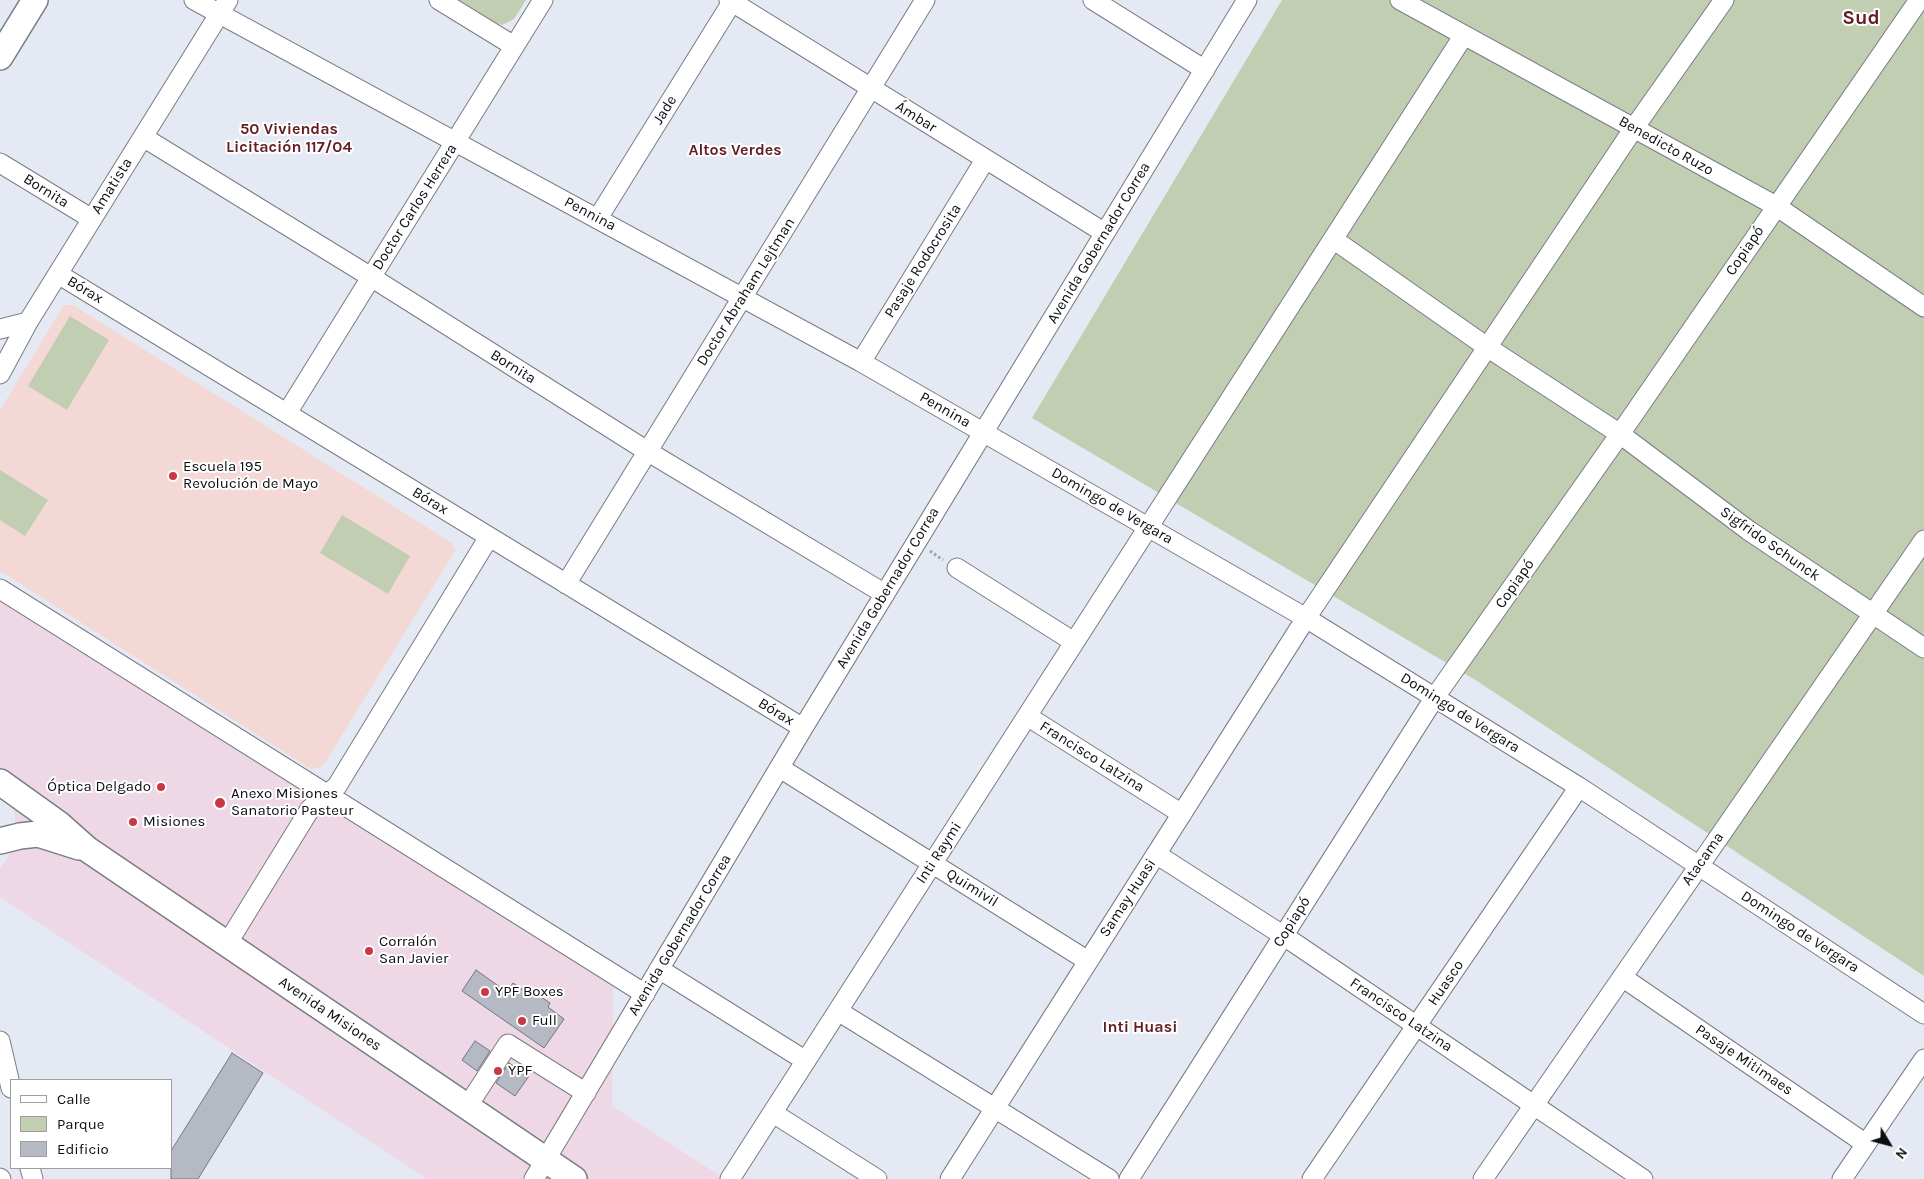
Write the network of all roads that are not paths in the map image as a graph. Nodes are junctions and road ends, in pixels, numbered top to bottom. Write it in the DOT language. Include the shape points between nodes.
graph roads {
  1 [pos="35,0"];
  2 [pos="194,0"];
  3 [pos="439,0"];
  4 [pos="543,0"];
  5 [pos="926,0"];
  6 [pos="1094,0"];
  7 [pos="1247,0"];
  8 [pos="1400,0"];
  9 [pos="1724,0"];
  10 [pos="1919,0"];
  11 [pos="730,1"];
  12 [pos="224,7"];
  13 [pos="1464,36"];
  14 [pos="514,46"];
  15 [pos="0,56"];
  16 [pos="1205,70"];
  17 [pos="871,89"];
  18 [pos="1634,128"];
  19 [pos="143,137"];
  20 [pos="455,142"];
  21 [pos="985,160"];
  22 [pos="0,163"];
  23 [pos="1776,206"];
  24 [pos="598,218"];
  25 [pos="92,219"];
  26 [pos="1105,233"];
  27 [pos="1333,239"];
  28 [pos="58,274"];
  29 [pos="371,277"];
  30 [pos="742,297"];
  31 [pos="1924,306"];
  32 [pos="28,322"];
  33 [pos="0,329"];
  34 [pos="1487,347"];
  35 [pos="861,362"];
  36 [pos="0,374"];
  37 [pos="287,413"];
  38 [pos="984,432"];
  39 [pos="1620,434"];
  40 [pos="647,451"];
  41 [pos="1148,527"];
  42 [pos="489,537"];
  43 [pos="1924,540"];
  44 [pos="957,568"];
  45 [pos="566,584"];
  46 [pos="0,589"];
  47 [pos="885,594"];
  48 [pos="1873,614"];
  49 [pos="1306,618"];
  50 [pos="1074,642"];
  51 [pos="1924,648"];
  52 [pos="1436,697"];
  53 [pos="1027,716"];
  54 [pos="803,728"];
  55 [pos="780,768"];
  56 [pos="0,782"];
  57 [pos="1579,787"];
  58 [pos="326,794"];
  59 [pos="1182,814"];
  60 [pos="0,841"];
  61 [pos="87,849"];
  62 [pos="1156,854"];
  63 [pos="932,863"];
  64 [pos="1699,865"];
  65 [pos="1284,936"];
  66 [pos="227,944"];
  67 [pos="1088,961"];
  68 [pos="660,969"];
  69 [pos="1622,977"];
  70 [pos="645,994"];
  71 [pos="838,1011"];
  72 [pos="1924,1014"];
  73 [pos="1417,1025"];
  74 [pos="0,1041"];
  75 [pos="1924,1059"];
  76 [pos="806,1061"];
  77 [pos="10,1084"];
  78 [pos="586,1093"];
  79 [pos="1534,1105"];
  80 [pos="467,1107"];
  81 [pos="995,1108"];
  82 [pos="773,1112"];
  83 [pos="1866,1144"];
  84 [pos="540,1170"];
  85 [pos="574,1179"];
  86 [pos="730,1179"];
  87 [pos="877,1179"];
  88 [pos="950,1179"];
  89 [pos="1109,1179"];
  90 [pos="1129,1179"];
  91 [pos="1312,1179"];
  92 [pos="1483,1179"];
  93 [pos="1643,1179"];
  94 [pos="1842,1179"];
  1 -- 15 [label="main road"];
  2 -- 12 [label="street, Pennina"];
  3 -- 14 [label="street"];
  4 -- 14 [label="street, Doctor Carlos Herrera"];
  5 -- 17 [label="street, Doctor Abraham Lejtman"];
  6 -- 16 [label="street"];
  7 -- 16 [label="street, Avenida Gobernador Correa"];
  8 -- 13 [label="street, Benedicto Ruzo"];
  9 -- 18 [label="street, Samay Huasi"];
  10 -- 23 [label="street, Copiapó"];
  11 -- 17 [label="street, Ámbar"];
  11 -- 24 [label="street, Jade"];
  12 -- 19 [label="street, Amatista"];
  12 -- 20 [label="street, Pennina"];
  13 -- 18 [label="street, Benedicto Ruzo"];
  13 -- 27 [label="street, Inti Raymi"];
  14 -- 20 [label="street, Doctor Carlos Herrera"];
  16 -- 26 [label="street, Avenida Gobernador Correa"];
  17 -- 21 [label="street, Ámbar"];
  17 -- 30 [label="street, Doctor Abraham Lejtman"];
  18 -- 23 [label="street, Benedicto Ruzo"];
  18 -- 34 [label="street, Samay Huasi"];
  19 -- 25 [label="street, Amatista"];
  19 -- 29 [label="street, Bornita"];
  20 -- 24 [label="street, Pennina"];
  20 -- 29 [label="street, Doctor Carlos Herrera"];
  21 -- 26 [label="street, Ámbar"];
  21 -- 35 [label="street, Pasaje Rodocrosita"];
  22 -- 25 [label="street, Bornita"];
  23 -- 31 [label="street, Benedicto Ruzo"];
  23 -- 39 [label="street, Copiapó"];
  24 -- 30 [label="street, Pennina"];
  25 -- 28 [label="street, Amatista"];
  26 -- 38 [label="street, Avenida Gobernador Correa"];
  27 -- 34 [label="street, Sigfrido Schunck"];
  27 -- 41 [label="street, Inti Raymi"];
  28 -- 32 [label="street, Amatista"];
  28 -- 37 [label="street, Bórax"];
  29 -- 37 [label="street, Doctor Carlos Herrera"];
  29 -- 40 [label="street, Bornita"];
  30 -- 35 [label="street, Pennina"];
  30 -- 40 [label="street, Doctor Abraham Lejtman"];
  32 -- 33 [label="street"];
  32 -- 36 [label="street, Amatista"];
  34 -- 39 [label="street, Sigfrido Schunck"];
  34 -- 49 [label="street, Samay Huasi"];
  35 -- 38 [label="street, Pennina"];
  37 -- 42 [label="street, Bórax"];
  38 -- 41 [label="street, Domingo de Vergara"];
  38 -- 47 [label="street, Avenida Gobernador Correa"];
  39 -- 48 [label="street, Sigfrido Schunck" via="1748,530"];
  39 -- 52 [label="street, Copiapó"];
  40 -- 45 [label="street, Doctor Abraham Lejtman"];
  40 -- 47 [label="street, Bornita"];
  41 -- 49 [label="street, Domingo de Vergara"];
  41 -- 50 [label="street, Inti Raymi"];
  42 -- 45 [label="street, Bórax"];
  42 -- 58 [label="street" via="337,786"];
  43 -- 48 [label="street, Atacama"];
  44 -- 50 [label="street"];
  45 -- 54 [label="street, Bórax"];
  46 -- 58 [label="street"];
  47 -- 54 [label="street, Avenida Gobernador Correa"];
  48 -- 51 [label="street, Sigfrido Schunck"];
  48 -- 64 [label="street, Atacama"];
  49 -- 52 [label="street, Domingo de Vergara"];
  49 -- 59 [label="street, Samay Huasi"];
  50 -- 53 [label="street, Inti Raymi"];
  52 -- 57 [label="street, Domingo de Vergara"];
  52 -- 65 [label="street, Copiapó"];
  53 -- 59 [label="street, Francisco Latzina"];
  53 -- 63 [label="street, Inti Raymi"];
  54 -- 55 [label="street, Avenida Gobernador Correa"];
  55 -- 63 [label="street, Quimivil"];
  55 -- 68 [label="street, Avenida Gobernador Correa"];
  56 -- 61 [label="main road, Avenida Misiones" via="60,825"];
  57 -- 64 [label="street, Domingo de Vergara"];
  57 -- 73 [label="street, Huasco"];
  58 -- 66 [label="street" via="310,809"];
  58 -- 70 [label="street"];
  59 -- 62 [label="street, Samay Huasi"];
  60 -- 61 [label="main road, Avenida Misiones" via="38,834"];
  61 -- 66 [label="main road, Avenida Misiones"];
  62 -- 65 [label="street, Francisco Latzina"];
  62 -- 67 [label="street, Samay Huasi"];
  63 -- 67 [label="street, Quimivil"];
  63 -- 71 [label="street, Inti Raymi"];
  64 -- 69 [label="street, Atacama"];
  64 -- 72 [label="street, Domingo de Vergara"];
  65 -- 73 [label="street, Francisco Latzina"];
  65 -- 90 [label="street, Copiapó"];
  66 -- 80 [label="main road, Avenida Misiones"];
  67 -- 81 [label="street, Samay Huasi"];
  68 -- 70 [label="street, Avenida Gobernador Correa"];
  68 -- 76 [label="street"];
  69 -- 79 [label="street, Atacama"];
  69 -- 83 [label="street, Pasaje Mitimaes"];
  70 -- 78 [label="street, Avenida Gobernador Correa"];
  71 -- 76 [label="street, Inti Raymi"];
  71 -- 81 [label="street"];
  73 -- 79 [label="street, Francisco Latzina"];
  73 -- 91 [label="street, Huasco"];
  74 -- 77 [label="street"];
  75 -- 83 [label="street"];
  76 -- 82 [label="street, Inti Raymi"];
  78 -- 80 [label="street" via="508,1044"];
  78 -- 84 [label="street, Avenida Gobernador Correa"];
  79 -- 92 [label="street, Atacama"];
  79 -- 93 [label="street, Francisco Latzina"];
  80 -- 84 [label="main road, Avenida Misiones"];
  81 -- 88 [label="street, Samay Huasi"];
  81 -- 89 [label="street"];
  82 -- 86 [label="street, Inti Raymi"];
  82 -- 87 [label="street"];
  83 -- 94 [label="street"];
  84 -- 85 [label="main road, Avenida Misiones"];
}
